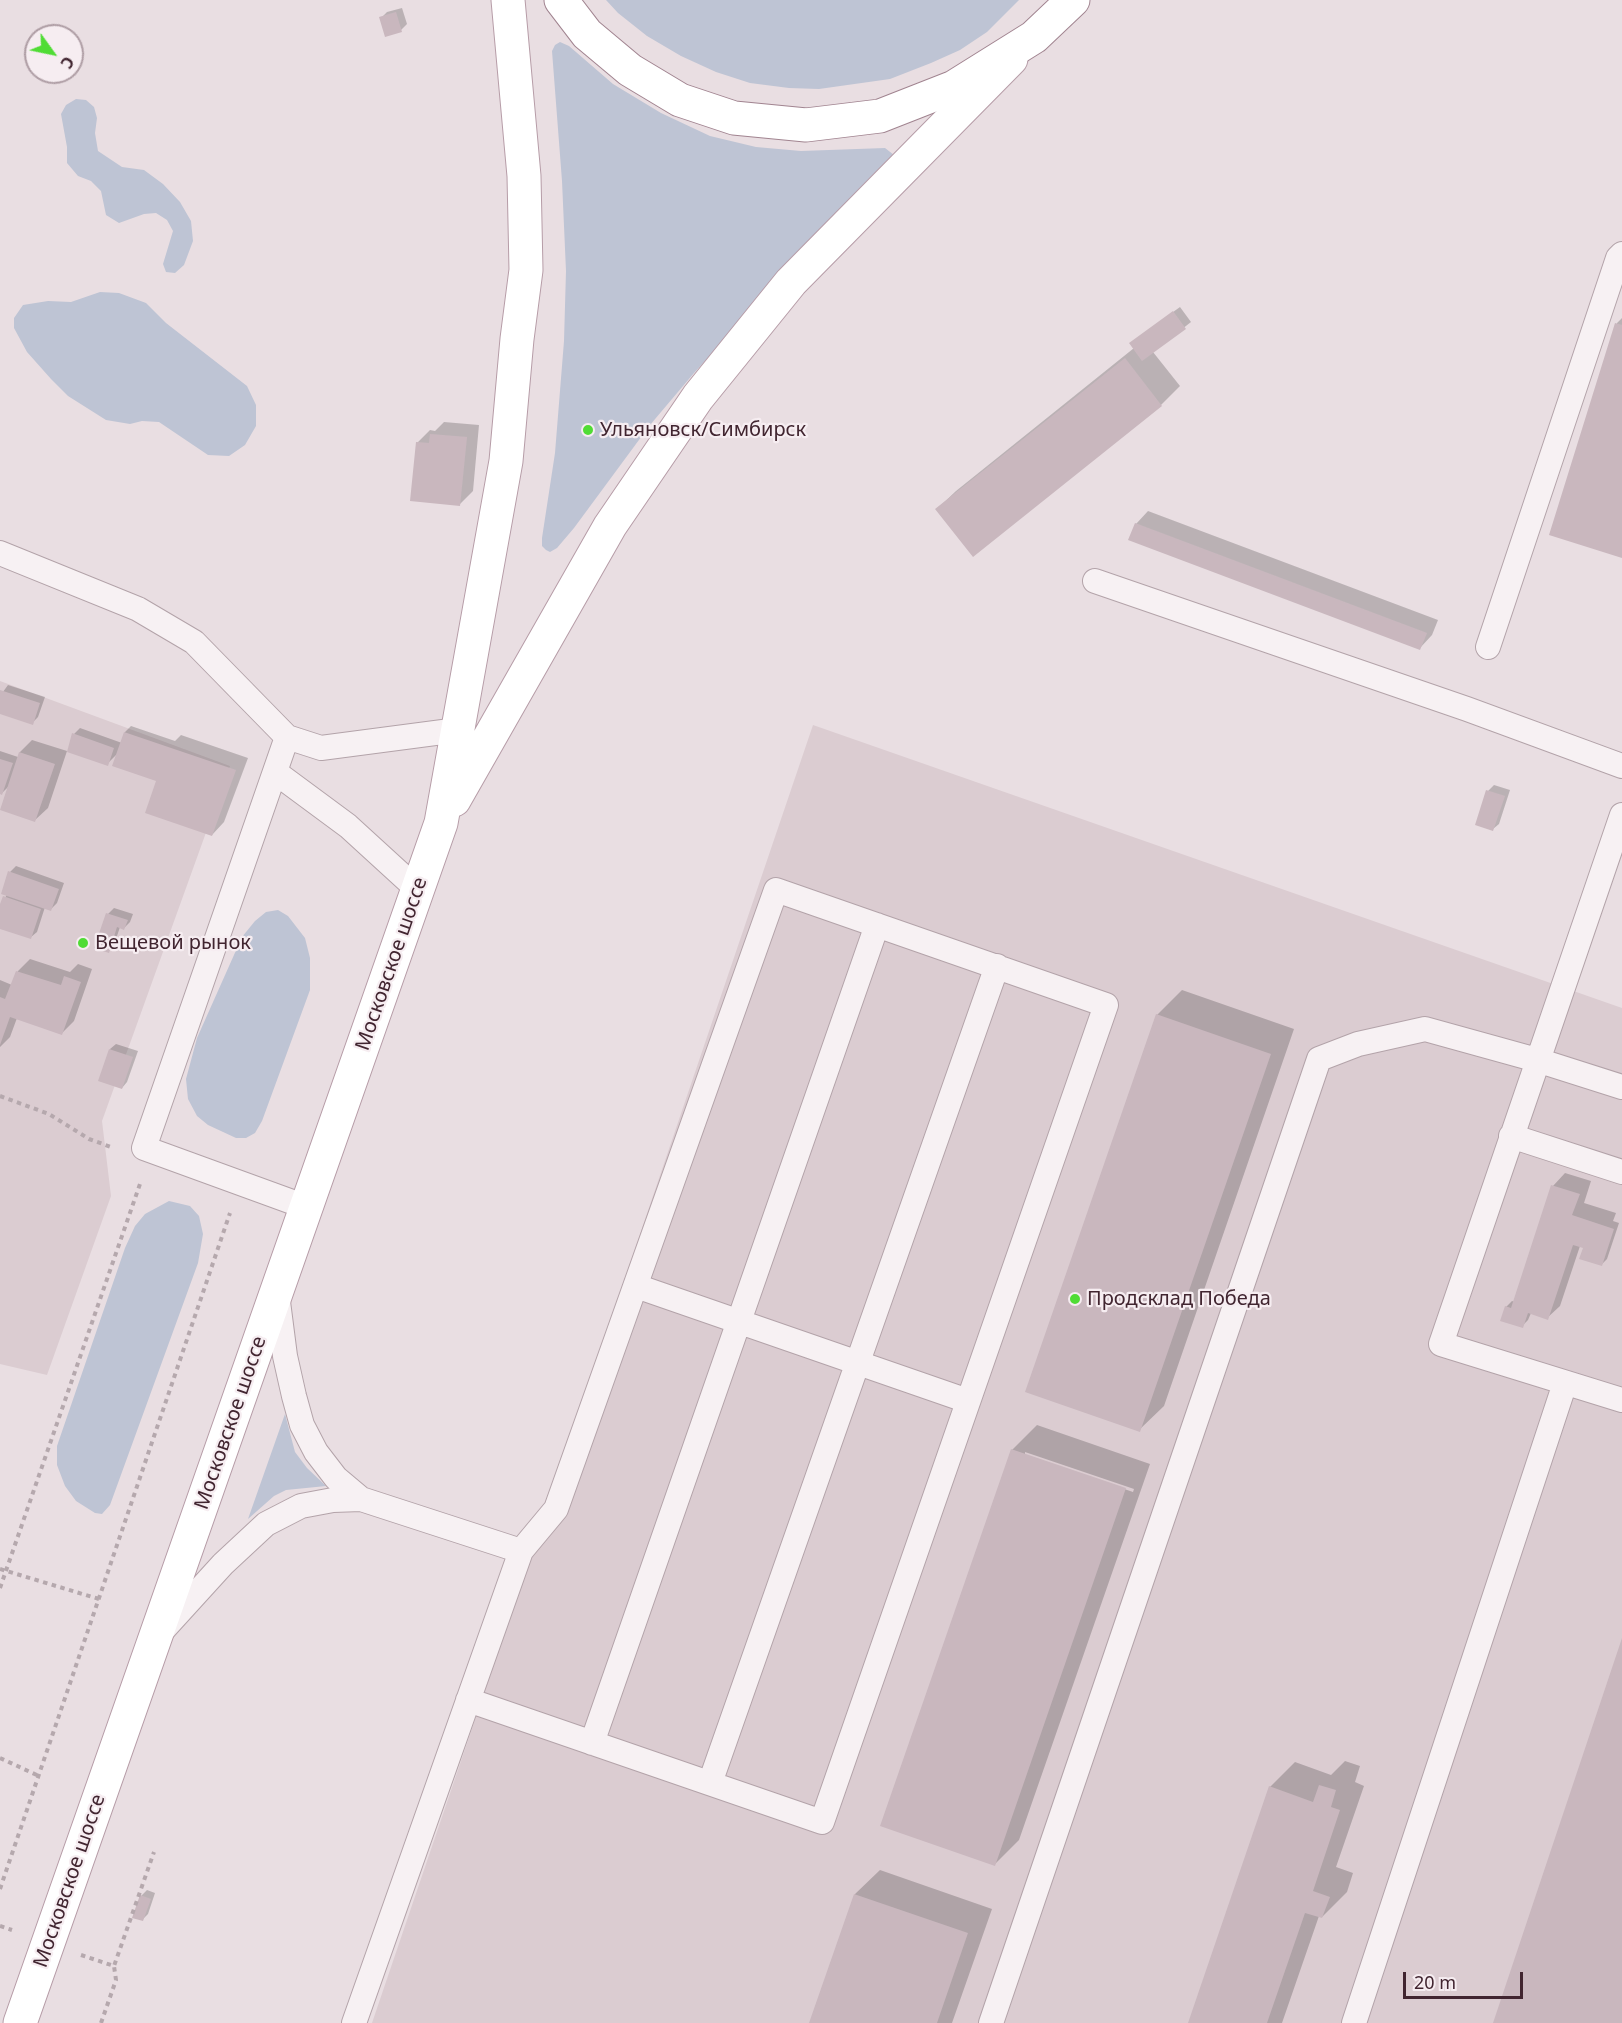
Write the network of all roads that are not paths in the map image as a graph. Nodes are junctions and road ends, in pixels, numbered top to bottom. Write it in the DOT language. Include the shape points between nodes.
graph roads {
  1 [pos="508,0"];
  2 [pos="561,0"];
  3 [pos="1069,2"];
  4 [pos="1034,37"];
  5 [pos="1622,254"];
  6 [pos="0,553"];
  7 [pos="1095,581"];
  8 [pos="1488,647"];
  9 [pos="458,730"];
  10 [pos="287,737"];
  11 [pos="1622,766"];
  12 [pos="275,772"];
  13 [pos="1622,815"];
  14 [pos="441,822"];
  15 [pos="418,890"];
  16 [pos="877,925"];
  17 [pos="997,966"];
  18 [pos="1537,1060"];
  19 [pos="1622,1088"];
  20 [pos="1511,1136"];
  21 [pos="1622,1172"];
  22 [pos="306,1207"];
  23 [pos="636,1286"];
  24 [pos="277,1292"];
  25 [pos="738,1321"];
  26 [pos="857,1362"];
  27 [pos="1565,1383"];
  28 [pos="1622,1400"];
  29 [pos="968,1401"];
  30 [pos="361,1499"];
  31 [pos="521,1551"];
  32 [pos="156,1637"];
  33 [pos="468,1700"];
  34 [pos="592,1743"];
  35 [pos="710,1783"];
  36 [pos="20,2023"];
  37 [pos="354,2023"];
  38 [pos="991,2023"];
  39 [pos="1354,2023"];
  1 -- 9 [label="main road" via="524,176 526,270 506,461"];
  2 -- 4 [label="main road" via="587,34 622,63 680,100 734,118 806,125 880,116 954,87"];
  3 -- 4 [label="main road"];
  4 -- 14 [label="main road" via="791,282 698,397 610,526"];
  5 -- 8 [label="lane"];
  6 -- 10 [label="lane" via="138,609 194,642"];
  7 -- 11 [label="lane"];
  9 -- 10 [label="lane" via="321,748"];
  9 -- 14 [label="main road"];
  10 -- 12 [label="lane"];
  12 -- 15 [label="lane" via="348,826"];
  12 -- 22 [label="lane" via="144,1148 150,1156"];
  13 -- 18 [label="lane"];
  14 -- 15 [label="main road, Московское шоссе"];
  15 -- 22 [label="main road, Московское шоссе"];
  16 -- 17 [label="lane"];
  16 -- 23 [label="lane" via="776,890"];
  16 -- 25 [label="lane"];
  17 -- 26 [label="lane"];
  17 -- 29 [label="lane" via="1106,1005"];
  18 -- 19 [label="lane"];
  18 -- 20 [label="lane"];
  18 -- 38 [label="lane" via="1425,1029 1358,1044 1319,1059"];
  20 -- 21 [label="lane"];
  20 -- 27 [label="lane" via="1441,1344"];
  22 -- 24 [label="main road, Московское шоссе"];
  23 -- 25 [label="lane"];
  23 -- 31 [label="lane" via="556,1509"];
  24 -- 30 [label="lane" via="285,1356 302,1425 336,1478"];
  24 -- 32 [label="main road, Московское шоссе"];
  25 -- 26 [label="lane"];
  25 -- 34 [label="lane"];
  26 -- 29 [label="lane"];
  26 -- 35 [label="lane"];
  27 -- 28 [label="lane"];
  27 -- 39 [label="lane"];
  29 -- 35 [label="lane" via="822,1822"];
  30 -- 31 [label="lane"];
  30 -- 32 [label="lane" via="301,1506 266,1524"];
  31 -- 33 [label="lane"];
  32 -- 36 [label="main road, Московское шоссе"];
  33 -- 34 [label="lane"];
  33 -- 37 [label="lane"];
  34 -- 35 [label="lane"];
}
